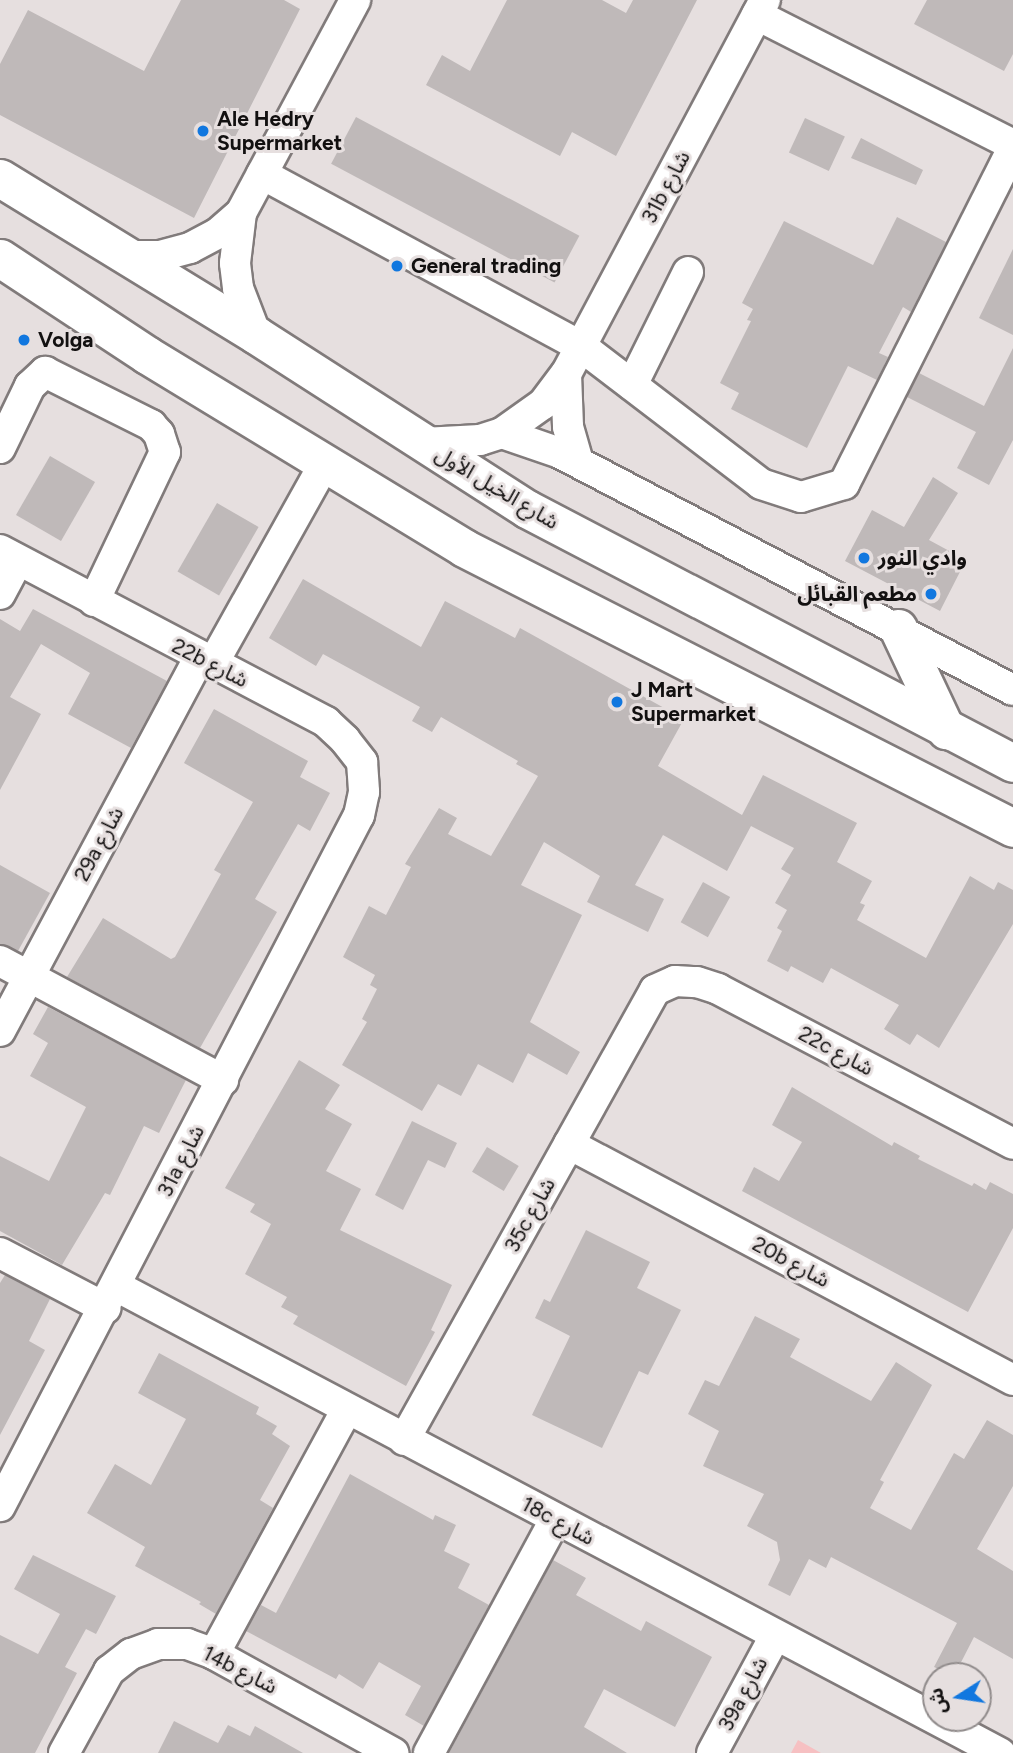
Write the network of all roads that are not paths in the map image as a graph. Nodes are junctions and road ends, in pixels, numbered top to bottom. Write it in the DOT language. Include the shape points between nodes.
graph roads {
  1 [pos="355,0"];
  2 [pos="761,8"];
  3 [pos="1013,146"];
  4 [pos="262,174"];
  5 [pos="0,178"];
  6 [pos="241,213"];
  7 [pos="128,256"];
  8 [pos="0,258"];
  9 [pos="688,272"];
  10 [pos="256,335"];
  11 [pos="582,346"];
  12 [pos="566,374"];
  13 [pos="632,385"];
  14 [pos="502,433"];
  15 [pos="423,443"];
  16 [pos="0,448"];
  17 [pos="578,462"];
  18 [pos="324,465"];
  19 [pos="9,555"];
  20 [pos="0,594"];
  21 [pos="94,601"];
  22 [pos="898,628"];
  23 [pos="206,661"];
  24 [pos="1013,690"];
  25 [pos="946,730"];
  26 [pos="1013,763"];
  27 [pos="359,815"];
  28 [pos="1013,828"];
  29 [pos="0,961"];
  30 [pos="29,977"];
  31 [pos="655,990"];
  32 [pos="0,1031"];
  33 [pos="223,1080"];
  34 [pos="569,1144"];
  35 [pos="1013,1144"];
  36 [pos="0,1253"];
  37 [pos="111,1297"];
  38 [pos="1013,1380"];
  39 [pos="347,1409"];
  40 [pos="404,1440"];
  41 [pos="0,1506"];
  42 [pos="555,1520"];
  43 [pos="775,1636"];
  44 [pos="214,1654"];
  45 [pos="64,1753"];
  46 [pos="393,1753"];
  47 [pos="429,1753"];
  48 [pos="712,1753"];
  49 [pos="1000,1753"];
  1 -- 4 [label="street"];
  2 -- 3 [label="street"];
  2 -- 11 [label="street, 31b شارع"];
  3 -- 13 [label="street" via="844,484 801,497 761,484"];
  4 -- 6 [label="street"];
  4 -- 11 [label="street"];
  5 -- 7 [label="main road, شارع الخيل الأول"];
  6 -- 7 [label="street" via="190,248 160,256"];
  6 -- 10 [label="street" via="236,275"];
  7 -- 10 [label="main road, شارع الخيل الأول"];
  8 -- 18 [label="main road"];
  9 -- 13 [label="street"];
  10 -- 15 [label="main road, شارع الخيل الأول"];
  11 -- 12 [label="street, 31b شارع"];
  11 -- 13 [label="street"];
  12 -- 14 [label="street, 31b شارع" via="543,404"];
  12 -- 17 [label="street" via="567,419"];
  14 -- 15 [label="street, 31b شارع" via="480,440"];
  14 -- 17 [label="street"];
  15 -- 25 [label="main road, شارع الخيل الأول" via="563,529"];
  16 -- 21 [label="street" via="30,386 45,372 151,425 159,434 165,452"];
  17 -- 22 [label="street"];
  18 -- 23 [label="street, 29a شارع"];
  18 -- 28 [label="main road" via="464,548"];
  19 -- 20 [label="street"];
  19 -- 21 [label="street, 22b شارع"];
  21 -- 23 [label="street, 22b شارع"];
  22 -- 24 [label="street"];
  22 -- 25 [label="main road"];
  23 -- 27 [label="street, 22b شارع" via="326,722 345,740 362,762 364,792"];
  23 -- 30 [label="street, 29a شارع"];
  25 -- 26 [label="main road, شارع الخيل الأول"];
  27 -- 33 [label="street, 31a شارع"];
  29 -- 30 [label="street"];
  30 -- 32 [label="street, 29a شارع"];
  30 -- 33 [label="street"];
  31 -- 34 [label="street, 35c شارع"];
  31 -- 35 [label="street, 22c شارع" via="675,981 718,989"];
  33 -- 37 [label="street, 31a شارع"];
  34 -- 38 [label="street, 20b شارع"];
  34 -- 40 [label="street, 35c شارع"];
  36 -- 37 [label="street, 18c شارع"];
  37 -- 39 [label="street, 18c شارع"];
  37 -- 41 [label="street, 31a شارع"];
  39 -- 40 [label="street, 18c شارع"];
  39 -- 44 [label="street"];
  40 -- 42 [label="street, 18c شارع"];
  42 -- 43 [label="street, 18c شارع"];
  42 -- 47 [label="street"];
  43 -- 48 [label="street, 39a شارع"];
  43 -- 49 [label="street, 18c شارع"];
  44 -- 45 [label="street, 14b شارع" via="187,1644 158,1644 131,1654 109,1671"];
  44 -- 46 [label="street, 14b شارع"];
}
